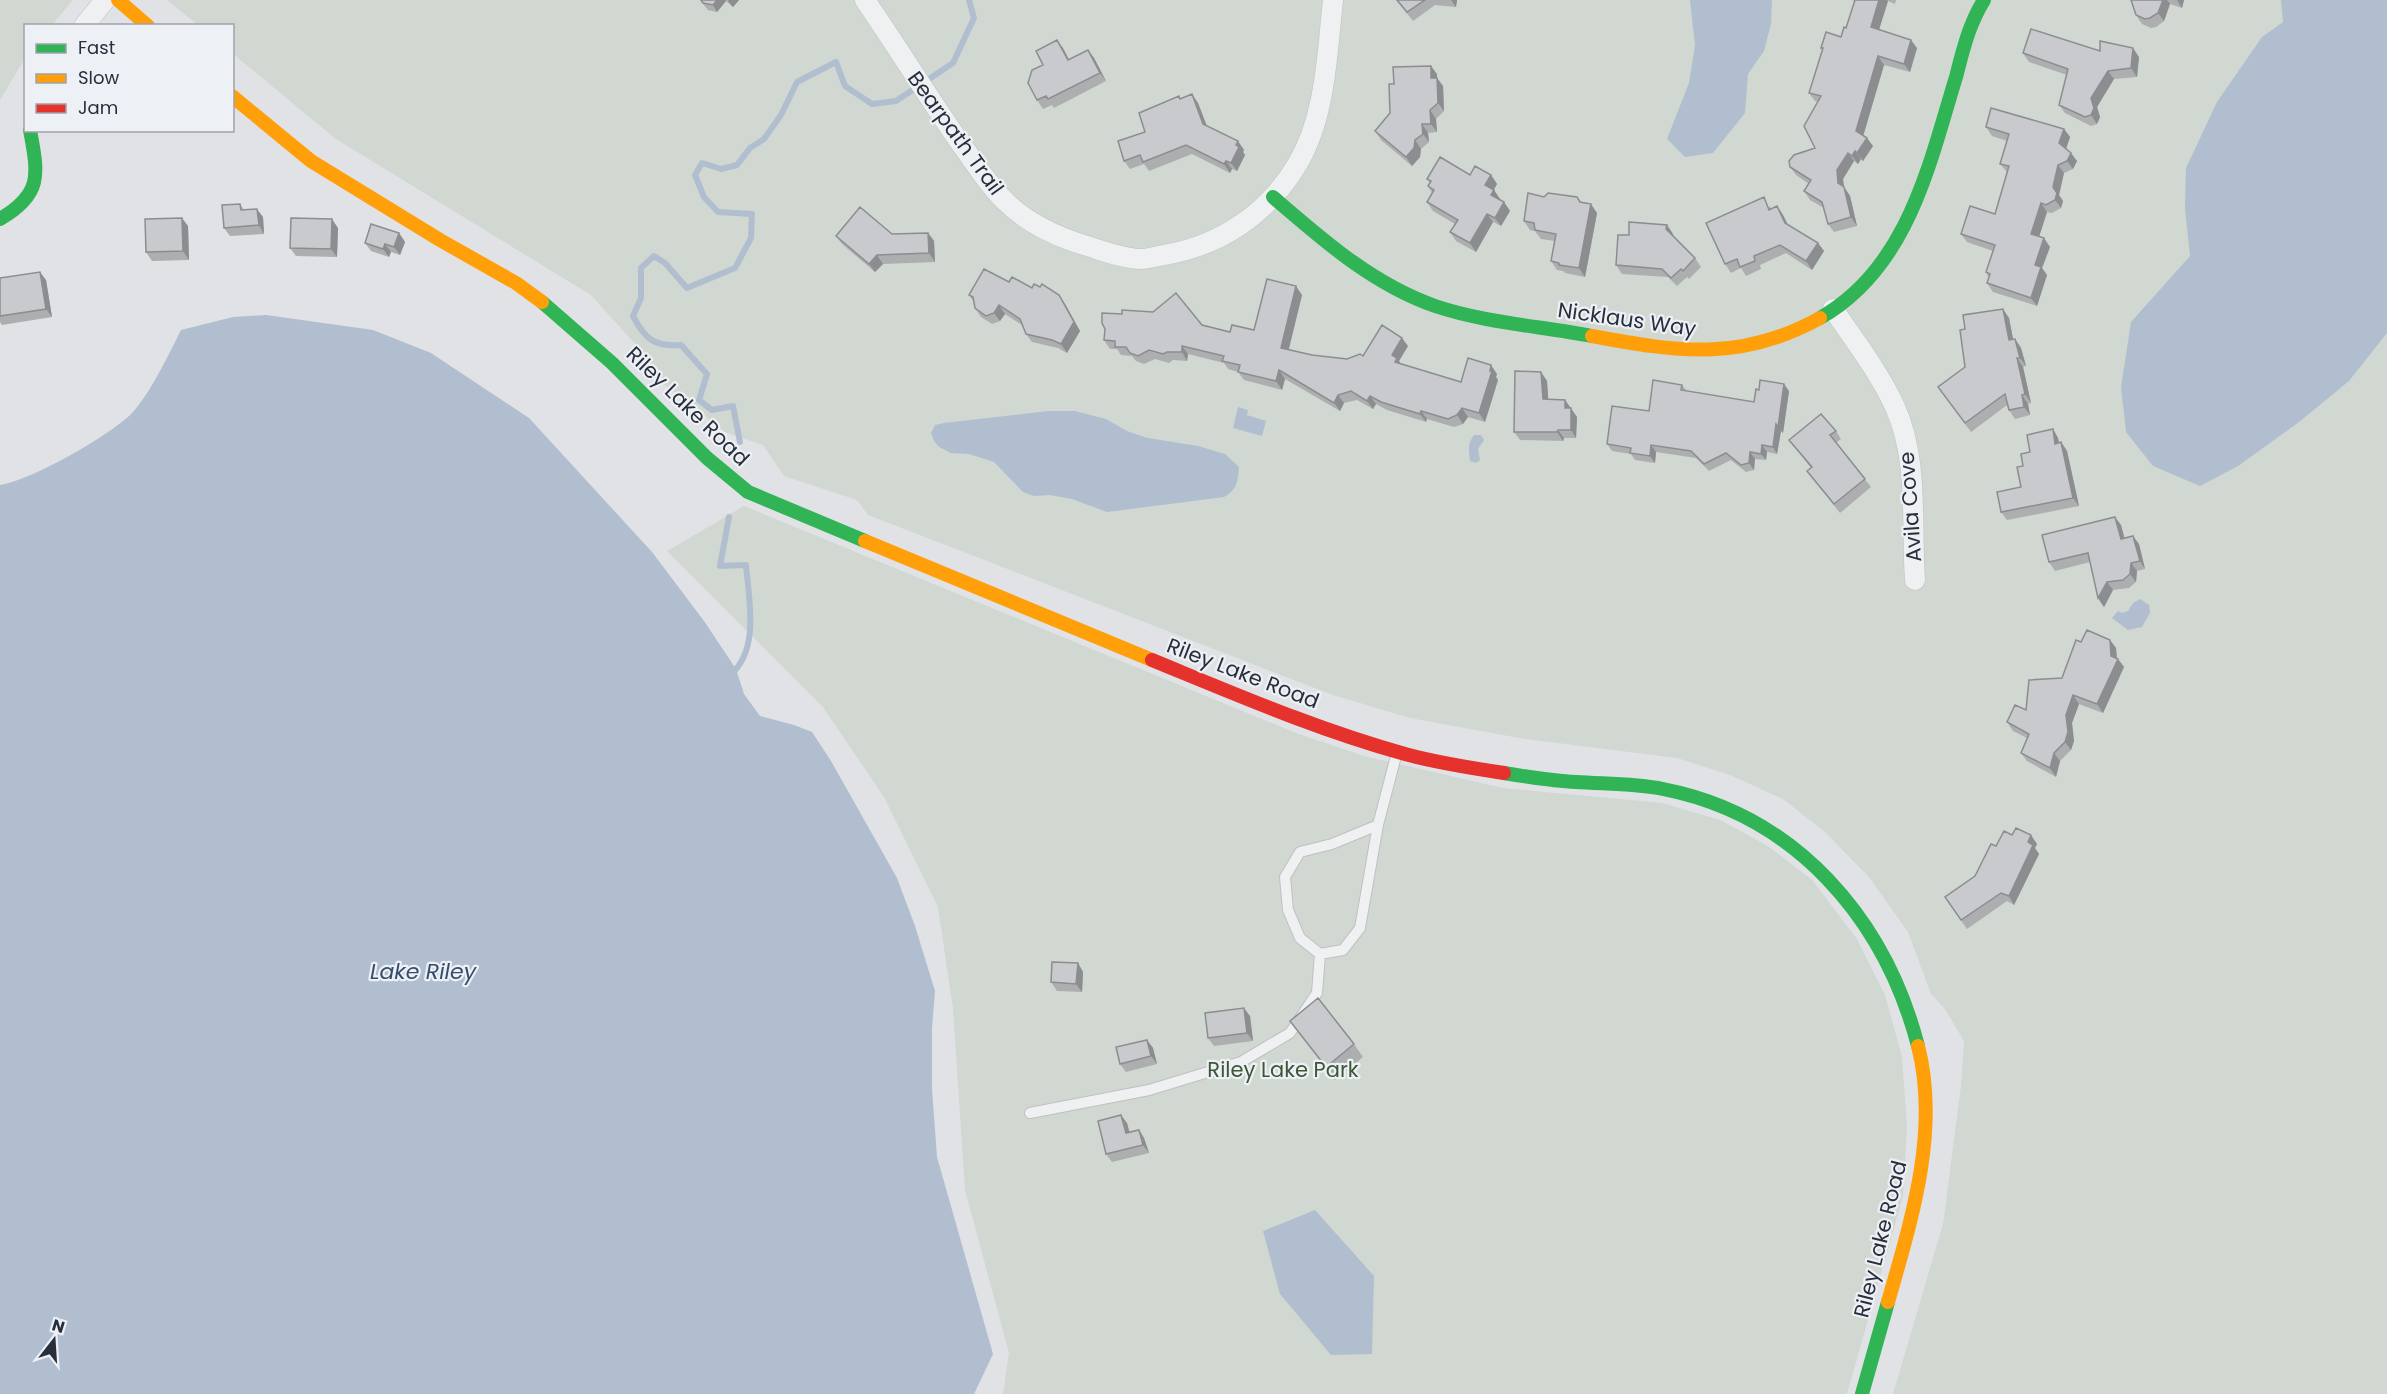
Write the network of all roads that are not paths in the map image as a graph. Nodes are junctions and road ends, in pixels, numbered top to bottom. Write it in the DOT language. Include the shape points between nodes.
graph roads {
  1 [pos="105,0"];
  2 [pos="118,0"];
  3 [pos="865,0"];
  4 [pos="1333,0"];
  5 [pos="1984,0"];
  6 [pos="86,24"];
  7 [pos="146,24"];
  8 [pos="234,98"];
  9 [pos="30,132"];
  10 [pos="1273,197"];
  11 [pos="0,219"];
  12 [pos="1833,309"];
  13 [pos="1915,580"];
  14 [pos="1397,752"];
  15 [pos="1378,825"];
  16 [pos="1320,954"];
  17 [pos="1030,1113"];
  18 [pos="1862,1394"];
  1 -- 6 [label="street"];
  2 -- 7 [label="street"];
  3 -- 10 [label="street, Bearpath Trail" via="1005,201 1033,223 1066,240 1141,259 1179,252 1215,241 1248,220"];
  4 -- 10 [label="street, Bearpath Trail" via="1314,129 1298,164"];
  5 -- 12 [label="street, Nicklaus Way" via="1967,39 1920,191 1901,232 1882,263 1855,293"];
  8 -- 14 [label="street, Riley Lake Road" via="311,161 550,307 707,458 748,492 1244,698"];
  9 -- 11 [label="street" via="37,173 31,191 18,210"];
  10 -- 12 [label="street, Nicklaus Way" via="1357,266 1396,290 1439,308 1486,320 1707,351 1747,346 1786,335"];
  12 -- 13 [label="street, Avila Cove" via="1874,370 1899,420 1908,450 1913,493"];
  14 -- 15 [label="lane"];
  14 -- 18 [label="street, Riley Lake Road" via="1496,772 1672,790 1722,807 1768,829 1811,861 1848,899 1878,942 1901,990 1918,1041 1925,1094 1924,1146 1915,1200"];
  15 -- 16 [label="lane" via="1360,928 1343,950"];
  15 -- 16 [label="lane" via="1300,852 1286,877 1288,910 1300,938"];
  16 -- 17 [label="lane" via="1317,993 1290,1033 1241,1062 1149,1090"];
}
